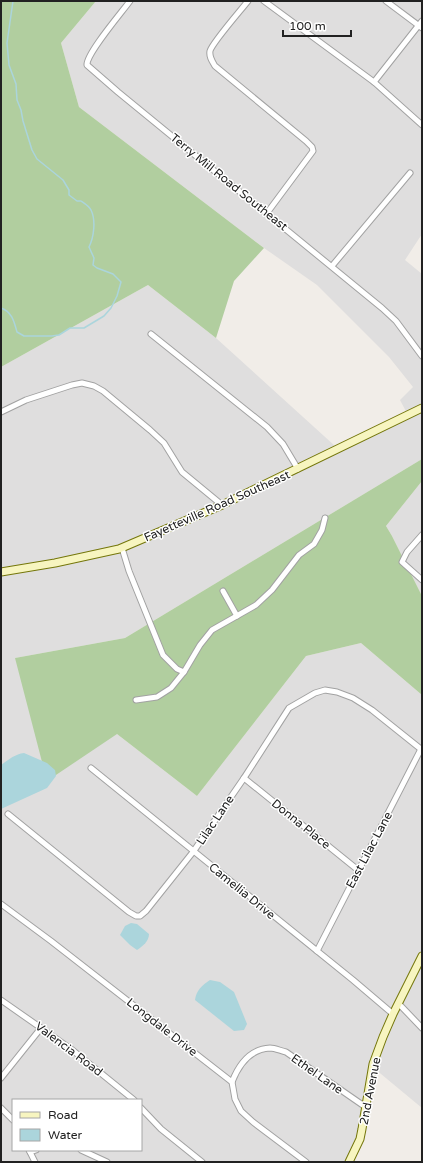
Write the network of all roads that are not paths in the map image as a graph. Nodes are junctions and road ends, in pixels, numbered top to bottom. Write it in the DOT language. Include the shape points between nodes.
graph roads {
  1 [pos="130,1"];
  2 [pos="248,1"];
  3 [pos="264,1"];
  4 [pos="386,1"];
  5 [pos="421,25"];
  6 [pos="374,82"];
  7 [pos="422,125"];
  8 [pos="410,173"];
  9 [pos="267,213"];
  10 [pos="332,266"];
  11 [pos="151,334"];
  12 [pos="422,356"];
  13 [pos="422,408"];
  14 [pos="1,412"];
  15 [pos="298,469"];
  16 [pos="222,505"];
  17 [pos="325,518"];
  18 [pos="422,535"];
  19 [pos="122,548"];
  20 [pos="1,572"];
  21 [pos="422,580"];
  22 [pos="223,591"];
  23 [pos="238,616"];
  24 [pos="184,672"];
  25 [pos="136,700"];
  26 [pos="421,750"];
  27 [pos="91,768"];
  28 [pos="244,778"];
  29 [pos="8,814"];
  30 [pos="193,852"];
  31 [pos="358,870"];
  32 [pos="1,904"];
  33 [pos="317,951"];
  34 [pos="422,956"];
  35 [pos="1,1000"];
  36 [pos="398,1003"];
  37 [pos="393,1014"];
  38 [pos="41,1028"];
  39 [pos="422,1028"];
  40 [pos="1,1078"];
  41 [pos="232,1082"];
  42 [pos="133,1099"];
  43 [pos="1,1108"];
  44 [pos="367,1108"];
  45 [pos="142,1109"];
  46 [pos="12,1119"];
  47 [pos="29,1151"];
  48 [pos="83,1151"];
  49 [pos="35,1162"];
  50 [pos="107,1162"];
  51 [pos="202,1162"];
  52 [pos="306,1162"];
  53 [pos="349,1162"];
  1 -- 9 [label="street, Terry Mill Road Southeast" via="94,49 87,65"];
  2 -- 9 [label="street" via="210,50 210,59 215,66 306,141 313,151"];
  3 -- 6 [label="street"];
  4 -- 5 [label="street"];
  5 -- 6 [label="street"];
  6 -- 7 [label="street"];
  8 -- 10 [label="street"];
  9 -- 10 [label="street, Terry Mill Road Southeast"];
  10 -- 12 [label="street, Terry Mill Road Southeast" via="396,321"];
  11 -- 15 [label="street" via="267,427 283,444"];
  13 -- 15 [label="street, Fayetteville Road Southeast"];
  14 -- 16 [label="street" via="26,400 72,385 82,383 94,386 164,443 182,472"];
  15 -- 16 [label="street, Fayetteville Road Southeast"];
  16 -- 19 [label="street, Fayetteville Road Southeast"];
  17 -- 23 [label="street" via="314,544 299,555 272,590 256,605"];
  18 -- 21 [label="street" via="402,562"];
  19 -- 20 [label="street, Fayetteville Road Southeast"];
  19 -- 24 [label="street" via="128,571 163,655 177,669"];
  22 -- 23 [label="street"];
  23 -- 24 [label="street" via="212,630"];
  24 -- 25 [label="street" via="171,688 158,697"];
  26 -- 28 [label="street, Lilac Lane" via="372,710 353,698 325,690 314,693 289,708"];
  26 -- 31 [label="street, East Lilac Lane"];
  27 -- 30 [label="street, Camellia Drive"];
  28 -- 30 [label="street, Lilac Lane"];
  28 -- 31 [label="street, Donna Place"];
  29 -- 30 [label="street, Lilac Lane" via="136,916 146,911"];
  30 -- 33 [label="street, Camellia Drive"];
  31 -- 33 [label="street, East Lilac Lane"];
  32 -- 41 [label="street, Longdale Drive"];
  33 -- 37 [label="street, Camellia Drive"];
  34 -- 36 [label="street, 2nd Avenue"];
  35 -- 38 [label="street, Valencia Road"];
  36 -- 37 [label="street, 2nd Avenue"];
  36 -- 39 [label="street"];
  37 -- 44 [label="street, 2nd Avenue" via="373,1064"];
  38 -- 40 [label="street"];
  38 -- 42 [label="street, Valencia Road"];
  41 -- 44 [label="street, Ethel Lane" via="237,1070 253,1052 271,1048 286,1052"];
  41 -- 52 [label="street" via="235,1099 241,1111"];
  43 -- 46 [label="street"];
  44 -- 53 [label="street, 2nd Avenue" via="360,1139"];
  45 -- 51 [label="street" via="161,1129"];
  47 -- 49 [label="street"];
  48 -- 50 [label="street"];
}
